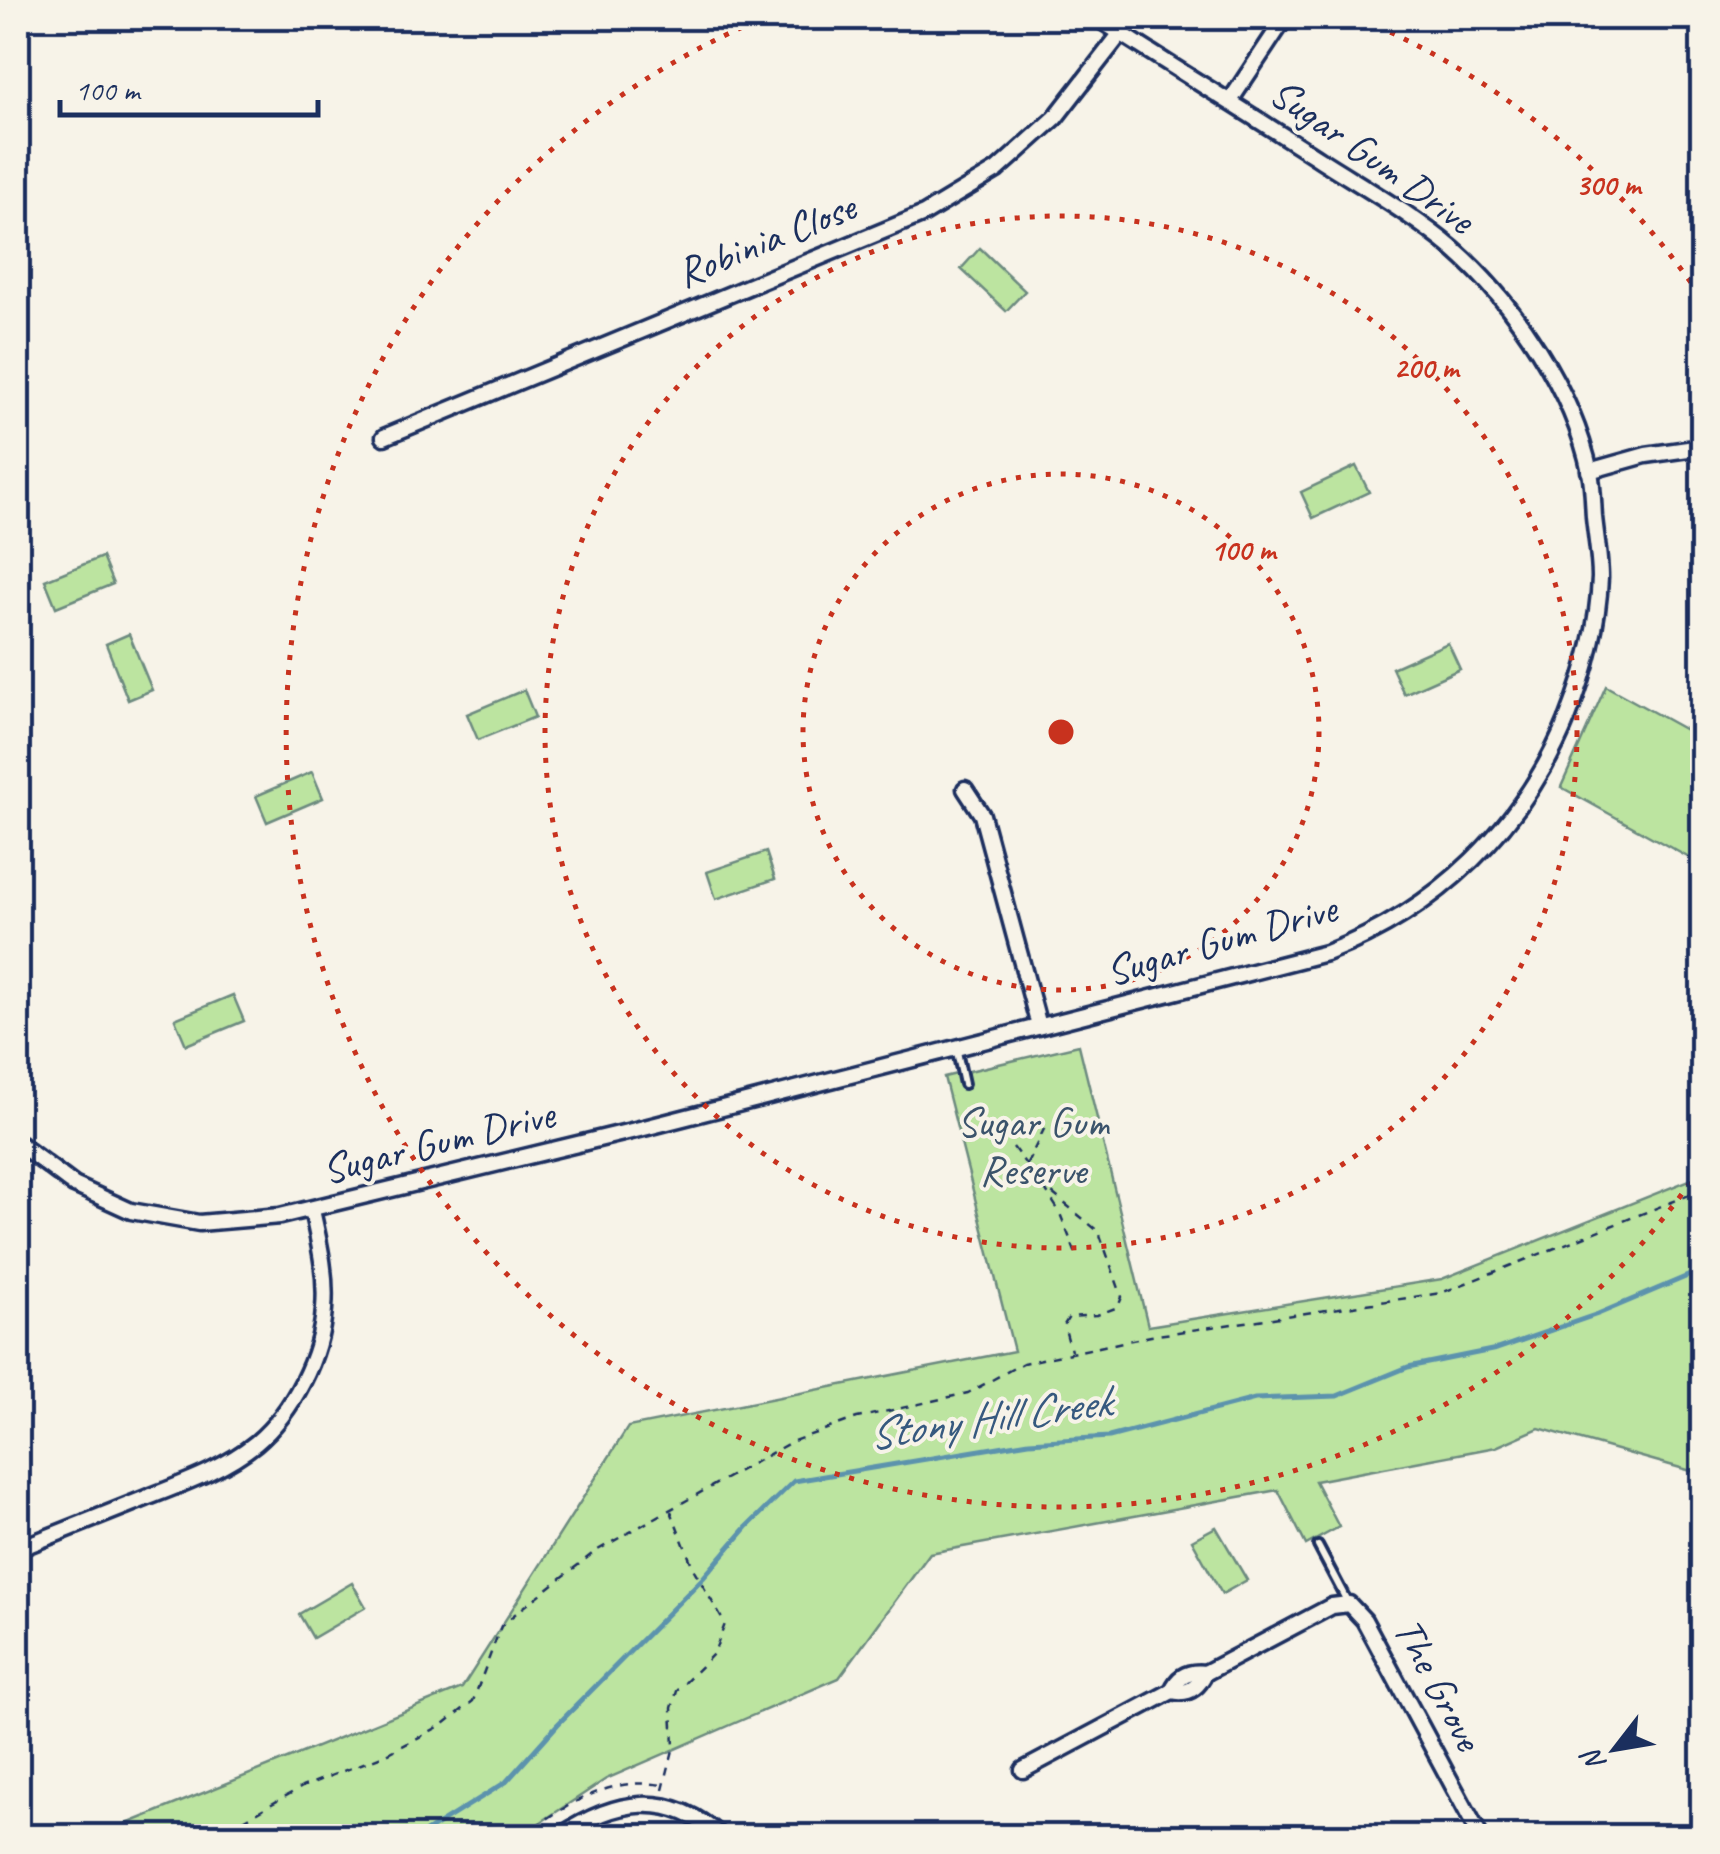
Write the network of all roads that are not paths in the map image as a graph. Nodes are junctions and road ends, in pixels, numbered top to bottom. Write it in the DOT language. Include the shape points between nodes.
graph roads {
  1 [pos="1097,18"];
  2 [pos="1285,18"];
  3 [pos="1120,33"];
  4 [pos="1230,101"];
  5 [pos="384,437"];
  6 [pos="1702,448"];
  7 [pos="1590,471"];
  8 [pos="965,789"];
  9 [pos="1039,1026"];
  10 [pos="956,1047"];
  11 [pos="964,1084"];
  12 [pos="18,1143"];
  13 [pos="312,1210"];
  14 [pos="1318,1546"];
  15 [pos="18,1550"];
  16 [pos="1349,1604"];
  17 [pos="1023,1770"];
  18 [pos="560,1836"];
  19 [pos="720,1836"];
  20 [pos="1480,1836"];
  1 -- 3 [label="street, Sugar Gum Drive"];
  2 -- 4 [label="street"];
  3 -- 4 [label="street, Sugar Gum Drive"];
  3 -- 5 [label="street, Robinia Close" via="1055,118 997,170 924,214"];
  4 -- 7 [label="street, Sugar Gum Drive" via="1452,248 1495,292 1535,344"];
  6 -- 7 [label="street"];
  7 -- 9 [label="street, Sugar Gum Drive" via="1600,576 1589,650 1556,747 1494,841 1419,905 1357,942"];
  8 -- 9 [label="street" via="982,816"];
  9 -- 10 [label="street, Sugar Gum Drive"];
  10 -- 11 [label="lane"];
  10 -- 13 [label="street, Sugar Gum Drive"];
  12 -- 13 [label="street, Sugar Gum Drive" via="85,1192 154,1217 223,1223"];
  13 -- 15 [label="street" via="324,1311 311,1363 274,1426 197,1477"];
  14 -- 16 [label="lane"];
  16 -- 17 [label="street, The Grove" via="1332,1606 1205,1674 1185,1674 1172,1690"];
  16 -- 20 [label="street, The Grove" via="1364,1620"];
  18 -- 19 [label="street" via="602,1812 642,1804 689,1814"];
}
